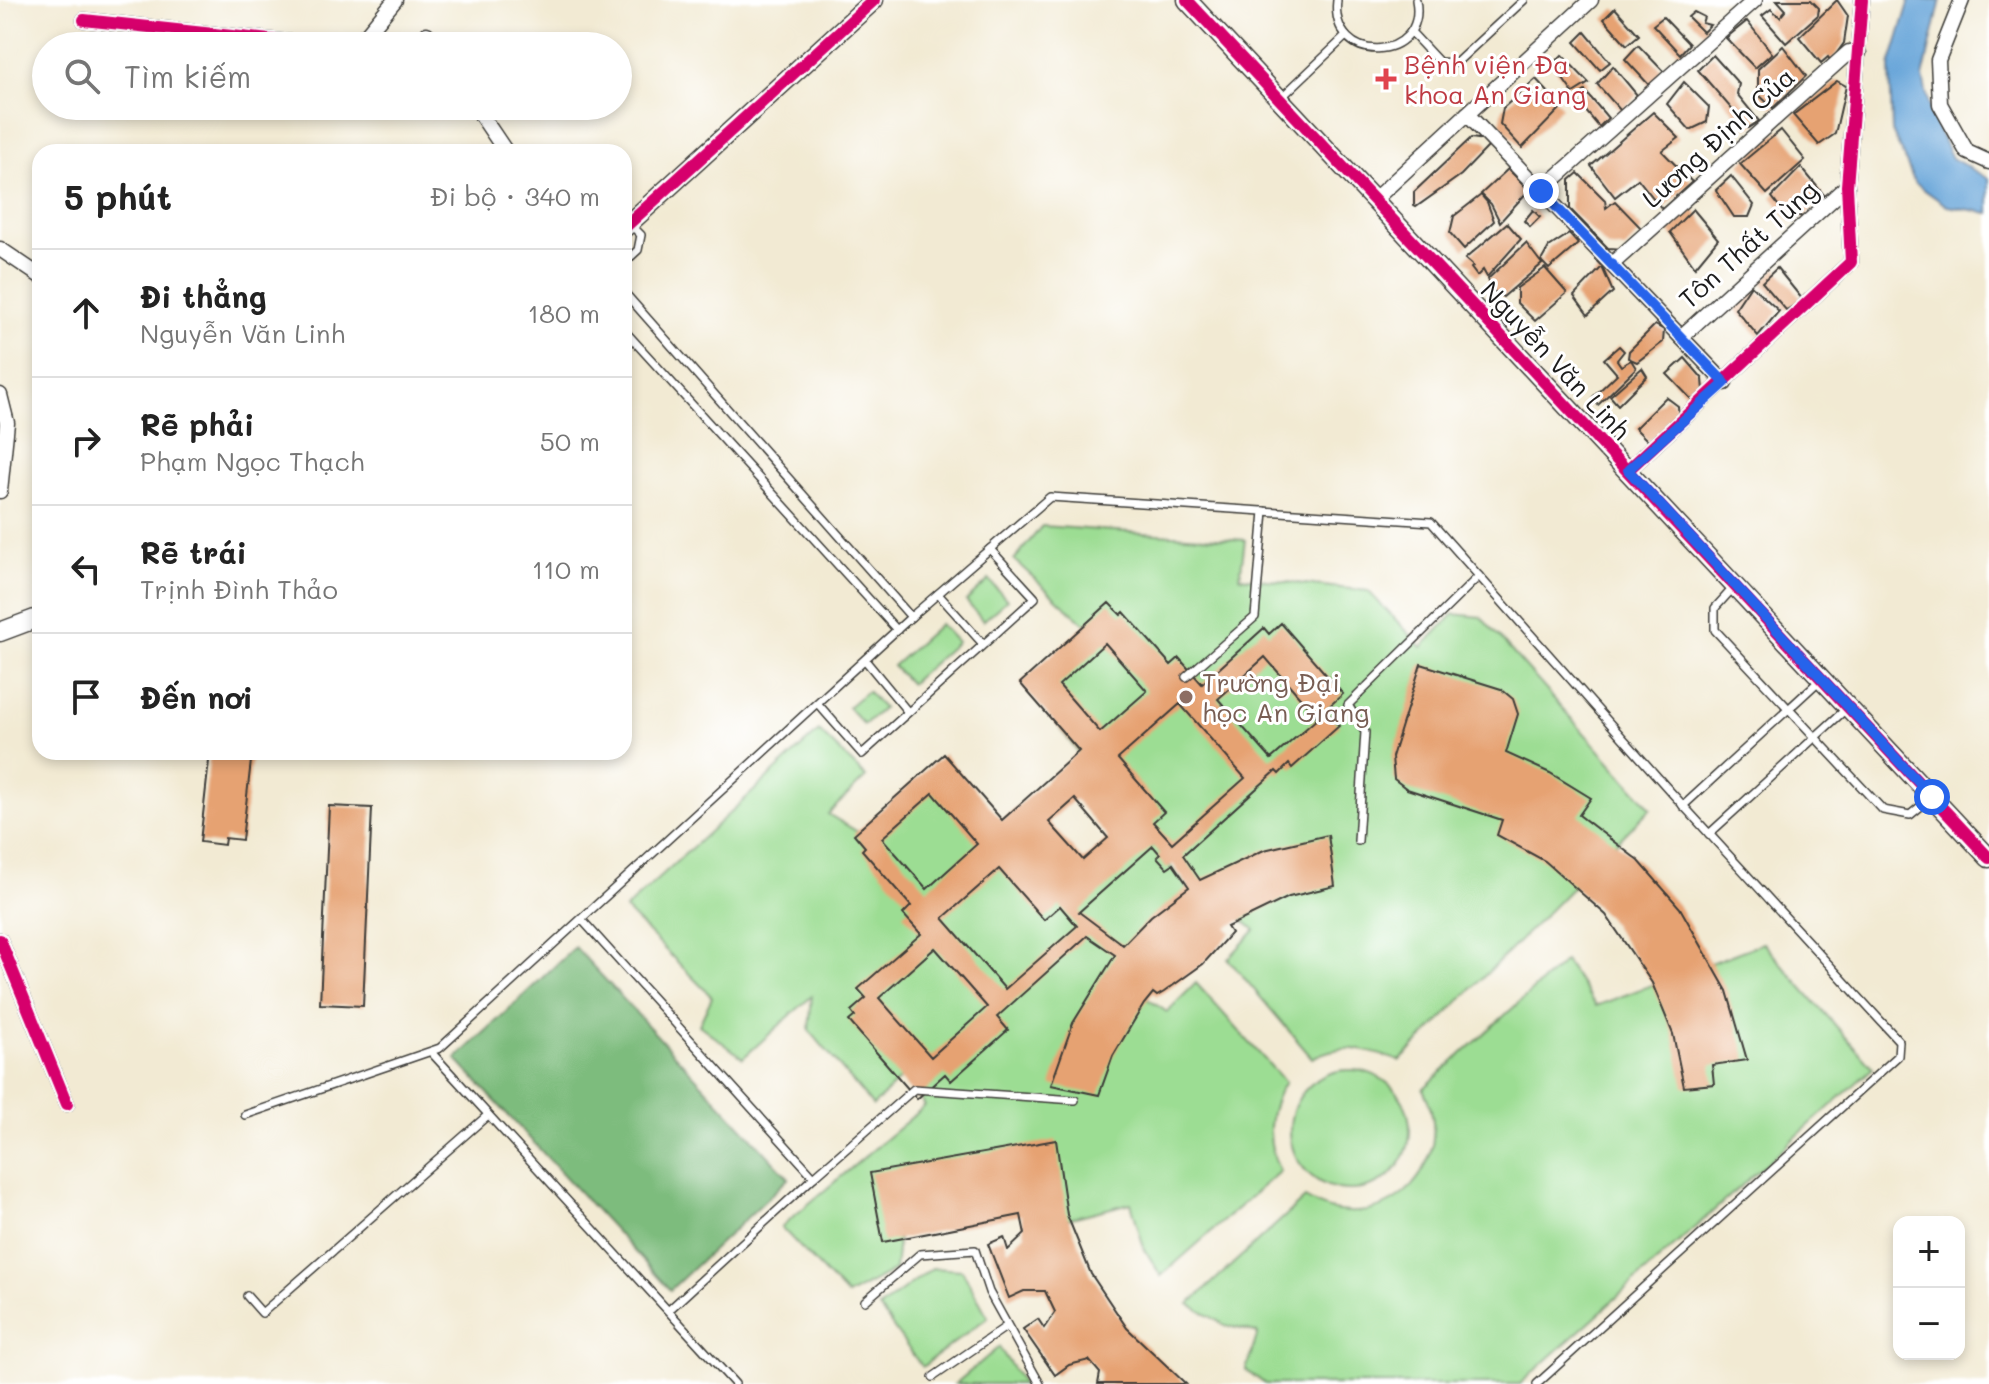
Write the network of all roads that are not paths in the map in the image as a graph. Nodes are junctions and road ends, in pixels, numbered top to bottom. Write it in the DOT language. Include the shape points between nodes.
graph roads {
  1 [pos="395,0"];
  2 [pos="874,0"];
  3 [pos="1187,0"];
  4 [pos="1337,0"];
  5 [pos="1416,0"];
  6 [pos="1524,0"];
  7 [pos="1591,0"];
  8 [pos="1755,0"];
  9 [pos="1862,0"];
  10 [pos="1962,0"];
  11 [pos="1514,3"];
  12 [pos="84,20"];
  13 [pos="195,32"];
  14 [pos="369,32"];
  15 [pos="1411,32"];
  16 [pos="1346,36"];
  17 [pos="1859,53"];
  18 [pos="1280,99"];
  19 [pos="1467,114"];
  20 [pos="484,120"];
  21 [pos="501,144"];
  22 [pos="1989,162"];
  23 [pos="1847,186"];
  24 [pos="1541,191"];
  25 [pos="1375,199"];
  26 [pos="632,220"];
  27 [pos="632,229"];
  28 [pos="0,249"];
  29 [pos="632,256"];
  30 [pos="1612,264"];
  31 [pos="32,271"];
  32 [pos="632,301"];
  33 [pos="1681,337"];
  34 [pos="632,339"];
  35 [pos="1725,383"];
  36 [pos="0,395"];
  37 [pos="1628,470"];
  38 [pos="0,491"];
  39 [pos="1264,511"];
  40 [pos="990,549"];
  41 [pos="1479,576"];
  42 [pos="1736,586"];
  43 [pos="938,594"];
  44 [pos="911,617"];
  45 [pos="32,620"];
  46 [pos="897,630"];
  47 [pos="0,632"];
  48 [pos="983,644"];
  49 [pos="865,660"];
  50 [pos="1186,677"];
  51 [pos="1822,678"];
  52 [pos="818,704"];
  53 [pos="1849,707"];
  54 [pos="1788,709"];
  55 [pos="908,712"];
  56 [pos="1815,738"];
  57 [pos="1932,797"];
  58 [pos="1683,806"];
  59 [pos="1709,834"];
  60 [pos="1358,841"];
  61 [pos="1989,858"];
  62 [pos="583,921"];
  63 [pos="0,940"];
  64 [pos="431,1052"];
  65 [pos="1075,1100"];
  66 [pos="67,1104"];
  67 [pos="245,1115"];
  68 [pos="488,1115"];
  69 [pos="814,1177"];
  70 [pos="247,1296"];
  71 [pos="865,1301"];
  72 [pos="669,1310"];
  73 [pos="1007,1326"];
  74 [pos="933,1377"];
  75 [pos="735,1384"];
  76 [pos="1040,1384"];
  77 [pos="1537,1384"];
  1 -- 14 [label="street"];
  2 -- 26 [label="street"];
  3 -- 18 [label="street, Nguyễn Văn Linh"];
  4 -- 16 [label="lane"];
  5 -- 15 [label="lane"];
  6 -- 11 [label="lane"];
  7 -- 19 [label="street"];
  8 -- 24 [label="street"];
  9 -- 17 [label="street"];
  10 -- 22 [label="street" via="1938,60 1940,104 1967,152"];
  11 -- 15 [label="lane" via="1456,63 1447,65"];
  12 -- 13 [label="street"];
  15 -- 16 [label="lane" via="1379,50"];
  16 -- 18 [label="lane"];
  17 -- 23 [label="street"];
  17 -- 30 [label="street, Lương Định Của" via="1849,52"];
  18 -- 25 [label="street, Nguyễn Văn Linh"];
  19 -- 24 [label="street"];
  19 -- 25 [label="street"];
  20 -- 21 [label="street"];
  23 -- 33 [label="street, Tôn Thất Tùng"];
  23 -- 35 [label="street" via="1851,262"];
  24 -- 30 [label="street"];
  25 -- 37 [label="street, Nguyễn Văn Linh"];
  27 -- 29 [label="lane" via="641,235"];
  28 -- 31 [label="street"];
  30 -- 33 [label="street"];
  32 -- 44 [label="lane"];
  33 -- 35 [label="street"];
  34 -- 46 [label="lane"];
  35 -- 37 [label="street"];
  36 -- 38 [label="street" via="7,423"];
  37 -- 42 [label="street, Nguyễn Văn Linh"];
  39 -- 40 [label="lane" via="1050,497"];
  39 -- 41 [label="lane" via="1431,522"];
  39 -- 50 [label="lane" via="1255,617"];
  40 -- 43 [label="lane"];
  40 -- 48 [label="lane" via="1035,598"];
  41 -- 58 [label="lane"];
  41 -- 60 [label="lane" via="1348,705 1365,732"];
  42 -- 51 [label="street, Nguyễn Văn Linh"];
  42 -- 54 [label="lane" via="1715,608 1715,630"];
  43 -- 44 [label="lane"];
  43 -- 48 [label="lane"];
  44 -- 46 [label="lane"];
  45 -- 47 [label="street"];
  46 -- 49 [label="lane"];
  48 -- 55 [label="lane"];
  49 -- 52 [label="lane"];
  49 -- 55 [label="lane"];
  51 -- 53 [label="street, Nguyễn Văn Linh"];
  51 -- 54 [label="lane"];
  52 -- 55 [label="lane" via="862,754"];
  52 -- 62 [label="lane"];
  53 -- 56 [label="lane"];
  53 -- 57 [label="street, Nguyễn Văn Linh"];
  54 -- 56 [label="lane"];
  54 -- 58 [label="lane"];
  56 -- 57 [label="lane" via="1883,810 1910,815"];
  56 -- 59 [label="lane"];
  57 -- 61 [label="street, Nguyễn Văn Linh"];
  58 -- 59 [label="lane"];
  59 -- 77 [label="lane" via="1899,1041 1898,1056"];
  62 -- 64 [label="lane"];
  62 -- 69 [label="lane"];
  63 -- 66 [label="street"];
  64 -- 67 [label="lane"];
  64 -- 68 [label="lane"];
  65 -- 69 [label="lane" via="914,1089"];
  68 -- 70 [label="lane" via="262,1313"];
  68 -- 72 [label="lane"];
  69 -- 72 [label="lane"];
  71 -- 73 [label="lane" via="920,1254 975,1250"];
  72 -- 75 [label="lane"];
  73 -- 74 [label="lane"];
  73 -- 76 [label="lane"];
}
